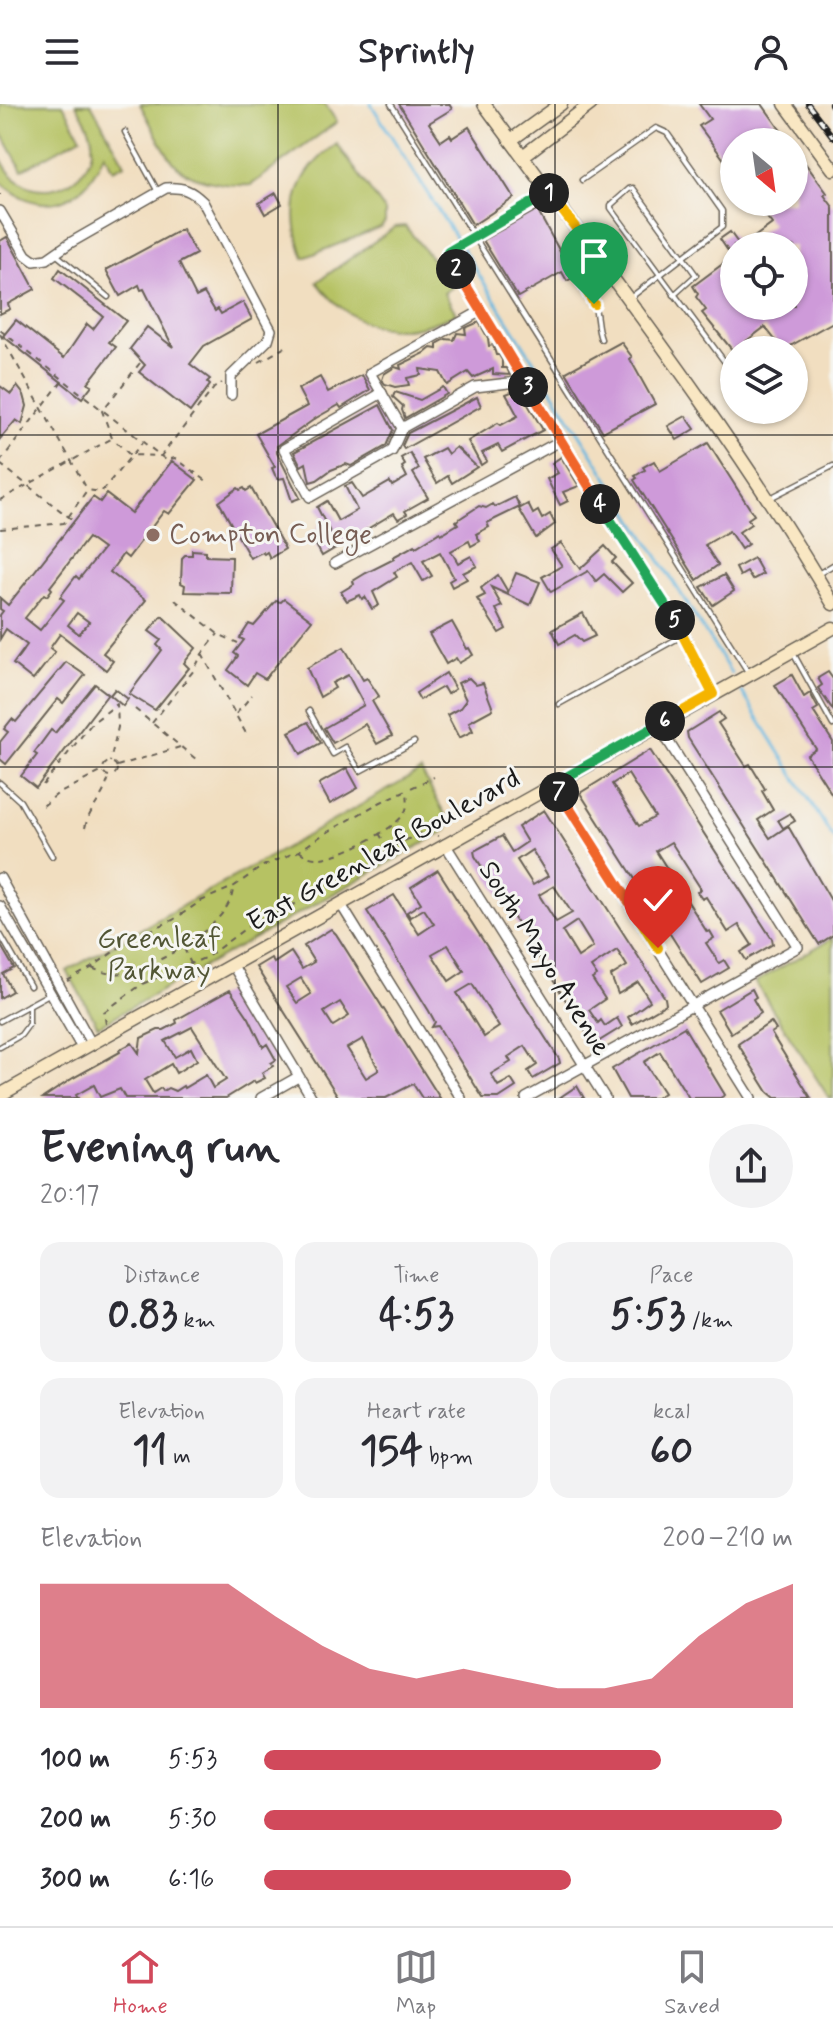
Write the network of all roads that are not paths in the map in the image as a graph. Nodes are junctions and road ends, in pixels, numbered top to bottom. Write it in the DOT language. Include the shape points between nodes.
graph roads {
  1 [pos="391,104"];
  2 [pos="484,104"];
  3 [pos="561,104"];
  4 [pos="591,104"];
  5 [pos="785,104"];
  6 [pos="125,132"];
  7 [pos="511,140"];
  8 [pos="523,156"];
  9 [pos="833,169"];
  10 [pos="582,180"];
  11 [pos="159,192"];
  12 [pos="550,192"];
  13 [pos="0,211"];
  14 [pos="471,237"];
  15 [pos="588,244"];
  16 [pos="55,253"];
  17 [pos="683,258"];
  18 [pos="659,276"];
  19 [pos="674,295"];
  20 [pos="108,297"];
  21 [pos="629,299"];
  22 [pos="481,311"];
  23 [pos="601,339"];
  24 [pos="720,356"];
  25 [pos="525,381"];
  26 [pos="382,393"];
  27 [pos="231,395"];
  28 [pos="402,428"];
  29 [pos="560,441"];
  30 [pos="833,466"];
  31 [pos="768,500"];
  32 [pos="335,563"];
  33 [pos="833,565"];
  34 [pos="816,575"];
  35 [pos="833,604"];
  36 [pos="833,628"];
  37 [pos="684,635"];
  38 [pos="792,651"];
  39 [pos="750,674"];
  40 [pos="713,694"];
  41 [pos="559,704"];
  42 [pos="309,711"];
  43 [pos="658,725"];
  44 [pos="833,725"];
  45 [pos="414,742"];
  46 [pos="0,783"];
  47 [pos="554,784"];
  48 [pos="442,840"];
  49 [pos="52,856"];
  50 [pos="0,878"];
  51 [pos="340,903"];
  52 [pos="0,906"];
  53 [pos="0,934"];
  54 [pos="232,964"];
  55 [pos="30,986"];
  56 [pos="51,993"];
  57 [pos="29,1005"];
  58 [pos="695,1005"];
  59 [pos="0,1021"];
  60 [pos="87,1045"];
  61 [pos="0,1047"];
  62 [pos="584,1066"];
  63 [pos="298,1077"];
  64 [pos="0,1095"];
  65 [pos="261,1098"];
  66 [pos="312,1098"];
  67 [pos="461,1098"];
  68 [pos="526,1098"];
  69 [pos="605,1098"];
  70 [pos="751,1098"];
  1 -- 14 [label="lane"];
  2 -- 7 [label="street"];
  3 -- 7 [label="street"];
  4 -- 8 [label="street"];
  5 -- 9 [label="street"];
  6 -- 11 [label="lane"];
  7 -- 8 [label="street"];
  8 -- 12 [label="street"];
  10 -- 17 [label="lane" via="656,128 667,133 722,211 722,227"];
  11 -- 16 [label="street"];
  11 -- 27 [label="street" via="181,187 203,202 271,330 268,340 231,378"];
  12 -- 14 [label="street"];
  12 -- 15 [label="street"];
  13 -- 16 [label="street" via="26,255 34,261"];
  14 -- 22 [label="street" via="447,255"];
  14 -- 39 [label="lane"];
  15 -- 21 [label="street"];
  15 -- 23 [label="lane" via="573,255 572,263 594,304"];
  16 -- 20 [label="lane"];
  17 -- 18 [label="lane"];
  17 -- 18 [label="lane" via="629,189 611,208"];
  17 -- 19 [label="lane" via="696,275"];
  18 -- 19 [label="lane"];
  18 -- 21 [label="lane"];
  19 -- 24 [label="lane"];
  21 -- 31 [label="street"];
  22 -- 25 [label="street"];
  22 -- 26 [label="street" via="370,373"];
  25 -- 28 [label="street" via="475,387"];
  25 -- 29 [label="street"];
  26 -- 28 [label="street"];
  26 -- 28 [label="street" via="284,449 310,497 392,451"];
  29 -- 32 [label="street"];
  29 -- 37 [label="street"];
  30 -- 31 [label="lane"];
  31 -- 34 [label="street"];
  33 -- 34 [label="lane"];
  34 -- 35 [label="street"];
  36 -- 38 [label="street, East Greenleaf Boulevard"];
  37 -- 40 [label="street"];
  37 -- 41 [label="lane"];
  38 -- 39 [label="street, East Greenleaf Boulevard"];
  38 -- 44 [label="lane"];
  39 -- 40 [label="street, East Greenleaf Boulevard"];
  40 -- 43 [label="street, East Greenleaf Boulevard"];
  42 -- 45 [label="lane" via="333,754 345,747 360,771"];
  43 -- 47 [label="street, East Greenleaf Boulevard"];
  43 -- 58 [label="street" via="798,947"];
  46 -- 49 [label="lane" via="20,801"];
  47 -- 48 [label="street, East Greenleaf Boulevard"];
  47 -- 58 [label="street"];
  48 -- 51 [label="street, East Greenleaf Boulevard"];
  48 -- 62 [label="street, South Mayo Avenue"];
  50 -- 60 [label="street"];
  51 -- 54 [label="street, East Greenleaf Boulevard"];
  51 -- 67 [label="street"];
  52 -- 56 [label="street"];
  53 -- 55 [label="lane"];
  54 -- 60 [label="street, East Greenleaf Boulevard"];
  54 -- 63 [label="street"];
  56 -- 57 [label="lane"];
  56 -- 60 [label="street"];
  57 -- 59 [label="lane"];
  57 -- 61 [label="lane" via="29,1024"];
  58 -- 62 [label="street"];
  58 -- 70 [label="street"];
  60 -- 64 [label="street, East Greenleaf Boulevard"];
  62 -- 68 [label="street"];
  62 -- 69 [label="street, South Mayo Avenue"];
  63 -- 65 [label="street"];
  63 -- 66 [label="street"];
}
